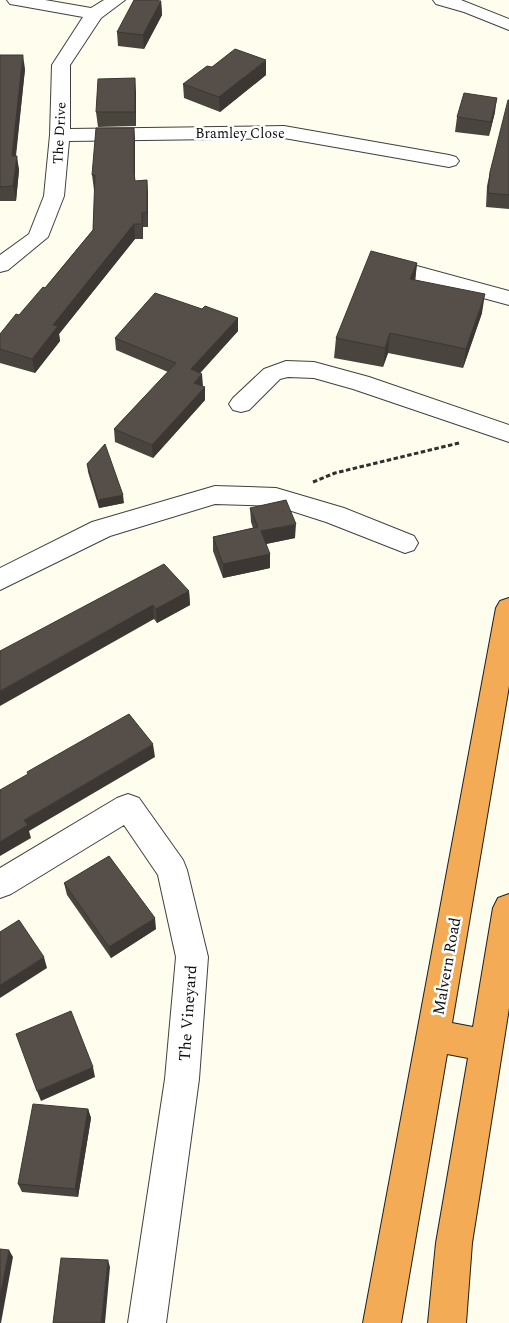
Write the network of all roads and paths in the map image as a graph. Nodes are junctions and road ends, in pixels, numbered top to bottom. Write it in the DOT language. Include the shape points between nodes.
graph roads {
  1 [pos="16,0"];
  2 [pos="116,0"];
  3 [pos="442,0"];
  4 [pos="94,14"];
  5 [pos="509,25"];
  6 [pos="60,135"];
  7 [pos="448,161"];
  8 [pos="368,261"];
  9 [pos="0,265"];
  10 [pos="509,298"];
  11 [pos="241,404"];
  12 [pos="506,433"];
  13 [pos="276,497"];
  14 [pos="405,543"];
  15 [pos="0,580"];
  16 [pos="509,608"];
  17 [pos="504,666"];
  18 [pos="0,884"];
  19 [pos="509,908"];
  20 [pos="433,1035"];
  21 [pos="486,1046"];
  22 [pos="147,1323"];
  23 [pos="382,1323"];
  24 [pos="447,1323"];
  1 -- 4 [label="street"];
  2 -- 4 [label="street, The Drive"];
  3 -- 5 [label="street"];
  4 -- 6 [label="street, The Drive" via="61,65"];
  6 -- 7 [label="street, Bramley Close" via="284,132"];
  6 -- 9 [label="street, The Drive" via="54,196 38,237"];
  8 -- 10 [label="street"];
  11 -- 12 [label="street" via="272,374 286,369 306,370 362,383"];
  12 -- 13 [label="path" via="336,473"];
  13 -- 14 [label="street" via="335,515"];
  13 -- 15 [label="street" via="215,495 100,529"];
  16 -- 17 [label="highway, Malvern Road"];
  17 -- 20 [label="highway, Malvern Road"];
  18 -- 22 [label="street, The Vineyard" via="128,807 172,870 192,958 182,1079"];
  19 -- 21 [label="highway"];
  20 -- 21 [label="highway"];
  20 -- 23 [label="highway, Malvern Road"];
  21 -- 24 [label="highway" via="454,1243"];
}
